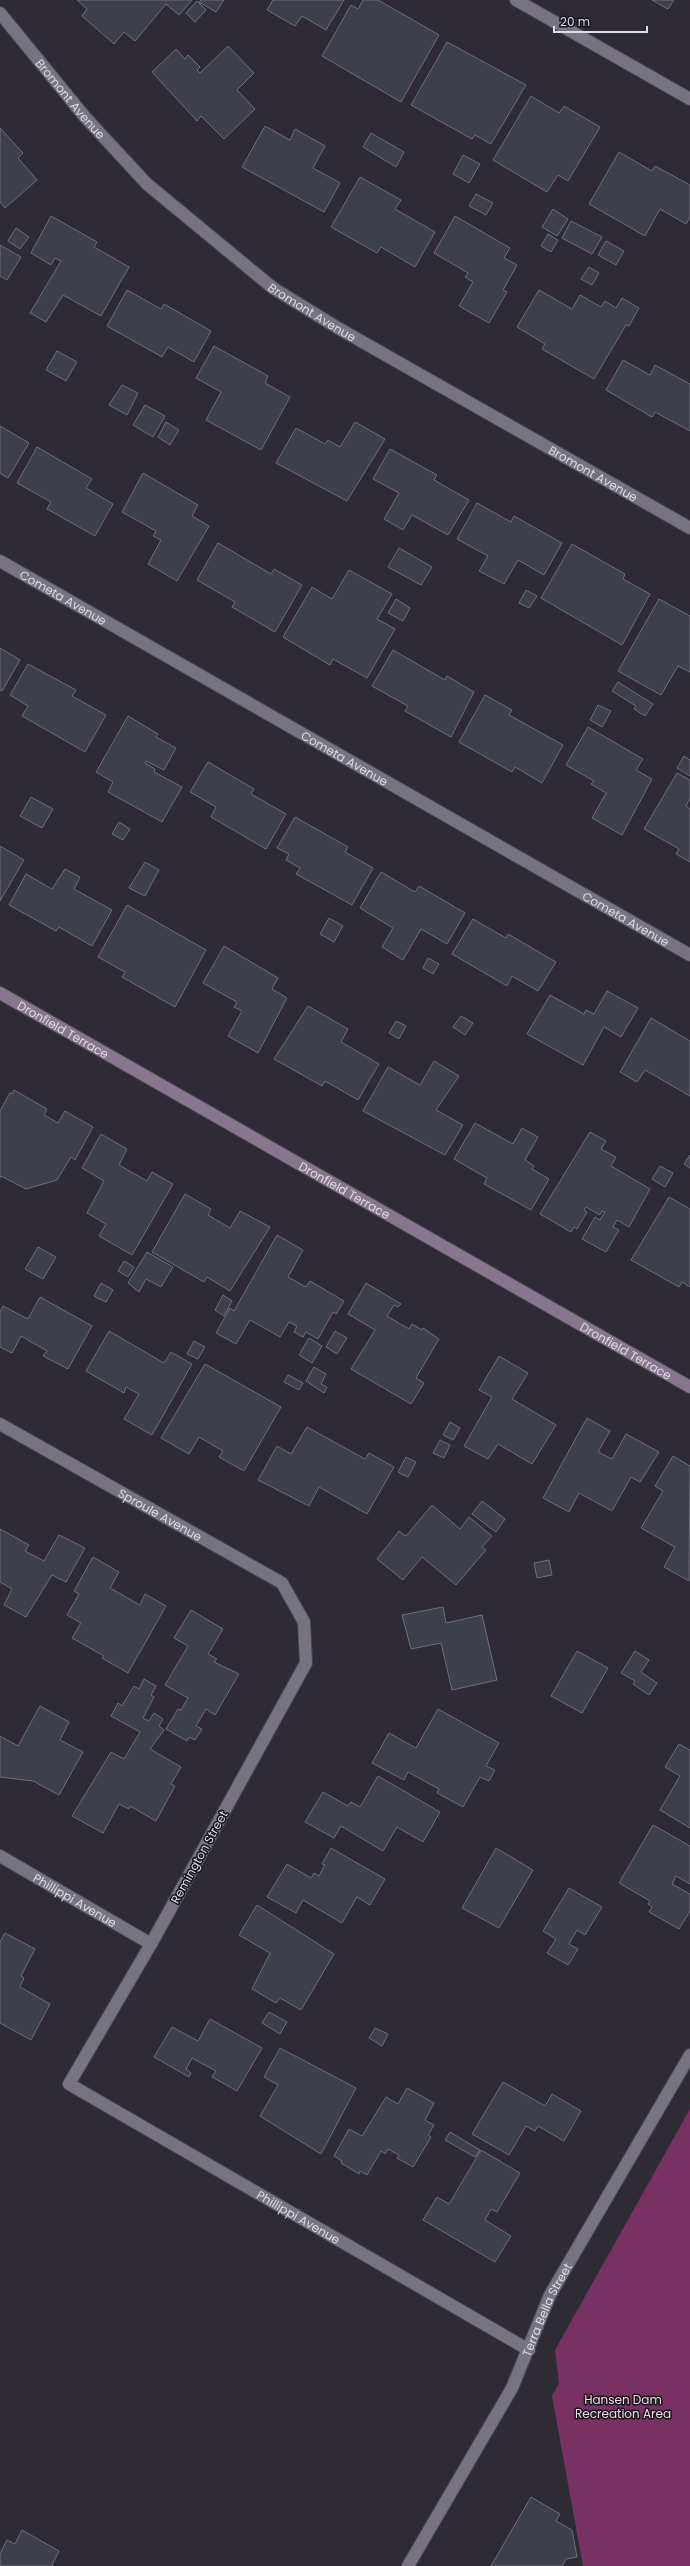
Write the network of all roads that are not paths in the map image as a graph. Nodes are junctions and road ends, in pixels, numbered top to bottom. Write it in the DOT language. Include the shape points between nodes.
graph roads {
  1 [pos="516,0"];
  2 [pos="0,13"];
  3 [pos="690,99"];
  4 [pos="690,528"];
  5 [pos="0,561"];
  6 [pos="690,955"];
  7 [pos="0,993"];
  8 [pos="690,1387"];
  9 [pos="0,1424"];
  10 [pos="304,1622"];
  11 [pos="0,1856"];
  12 [pos="151,1944"];
  13 [pos="690,2055"];
  14 [pos="69,2084"];
  15 [pos="529,2350"];
  16 [pos="408,2566"];
  1 -- 3 [label="street"];
  2 -- 4 [label="street, Bromont Avenue" via="85,117 147,184 273,288 338,328"];
  5 -- 6 [label="street, Cometa Avenue"];
  7 -- 8 [label="street, Dronfield Terrace"];
  9 -- 10 [label="street, Sproule Avenue" via="282,1583"];
  10 -- 12 [label="street, Remington Street" via="306,1663"];
  11 -- 12 [label="street, Phillippi Avenue"];
  12 -- 14 [label="street, Remington Street"];
  13 -- 15 [label="street, Terra Bella Street" via="550,2295"];
  14 -- 15 [label="street, Phillippi Avenue"];
  15 -- 16 [label="street, Terra Bella Street" via="512,2388"];
}
